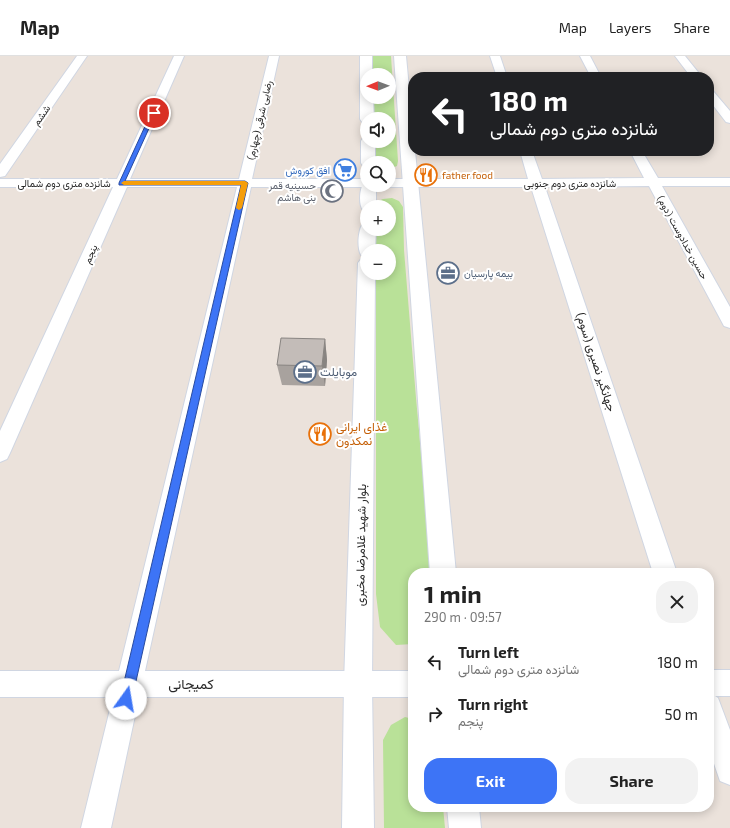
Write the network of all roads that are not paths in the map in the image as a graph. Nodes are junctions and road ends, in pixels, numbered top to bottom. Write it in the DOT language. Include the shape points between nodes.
graph roads {
  1 [pos="82,56"];
  2 [pos="179,56"];
  3 [pos="274,56"];
  4 [pos="366,56"];
  5 [pos="400,56"];
  6 [pos="495,56"];
  7 [pos="584,56"];
  8 [pos="680,56"];
  9 [pos="500,72"];
  10 [pos="593,72"];
  11 [pos="693,72"];
  12 [pos="714,99"];
  13 [pos="367,112"];
  14 [pos="730,119"];
  15 [pos="528,156"];
  16 [pos="639,156"];
  17 [pos="0,173"];
  18 [pos="730,182"];
  19 [pos="0,183"];
  20 [pos="122,183"];
  21 [pos="245,183"];
  22 [pos="396,183"];
  23 [pos="410,183"];
  24 [pos="537,183"];
  25 [pos="654,183"];
  26 [pos="360,184"];
  27 [pos="367,280"];
  28 [pos="730,322"];
  29 [pos="0,453"];
  30 [pos="443,568"];
  31 [pos="663,568"];
  32 [pos="730,683"];
  33 [pos="0,684"];
  34 [pos="130,684"];
  35 [pos="358,684"];
  36 [pos="408,684"];
  37 [pos="714,684"];
  38 [pos="714,722"];
  39 [pos="730,771"];
  40 [pos="463,812"];
  41 [pos="96,828"];
  42 [pos="358,828"];
  43 [pos="464,828"];
  1 -- 17 [label="street, ششم"];
  2 -- 20 [label="street, پنجم"];
  3 -- 21 [label="street, رضایی شرقی (چهارم)"];
  4 -- 13 [label="main road"];
  5 -- 23 [label="main road"];
  6 -- 9 [label="street"];
  7 -- 10 [label="street"];
  8 -- 11 [label="street"];
  12 -- 14 [label="street"];
  15 -- 24 [label="street, جهانگیر نصیری (سوم)"];
  16 -- 25 [label="street, حسین خدادوست (دوم)"];
  18 -- 25 [label="street, شانزده متری دوم جنوبی"];
  19 -- 20 [label="street, شانزده متری دوم شمالی"];
  20 -- 21 [label="street, شانزده متری دوم شمالی"];
  20 -- 29 [label="street, پنجم"];
  21 -- 26 [label="street, شانزده متری دوم شمالی"];
  21 -- 34 [label="street, رضایی شرقی (چهارم)"];
  22 -- 23 [label="street, شانزده متری دوم جنوبی"];
  23 -- 24 [label="street, شانزده متری دوم جنوبی"];
  23 -- 30 [label="main road"];
  24 -- 25 [label="street, شانزده متری دوم جنوبی"];
  24 -- 31 [label="street, جهانگیر نصیری (سوم)"];
  25 -- 28 [label="street, حسین خدادوست (دوم)"];
  27 -- 35 [label="main road, بلوار شهید غلامرضا مخبری"];
  32 -- 37 [label="street"];
  33 -- 34 [label="street, کمیجانی"];
  34 -- 35 [label="street, کمیجانی"];
  34 -- 41 [label="street, رضایی شرقی (چهارم)"];
  35 -- 36 [label="street, کمیجانی"];
  35 -- 42 [label="main road, بلوار شهید غلامرضا مخبری"];
  38 -- 39 [label="street"];
  40 -- 43 [label="main road"];
}
